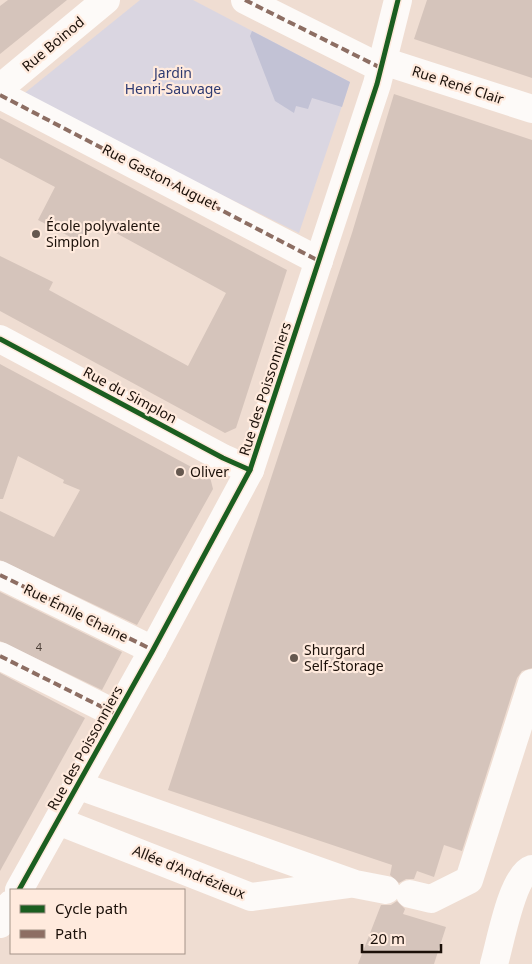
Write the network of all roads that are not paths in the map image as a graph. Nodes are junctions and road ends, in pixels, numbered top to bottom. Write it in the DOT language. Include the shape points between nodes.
graph roads {
  1 [pos="106,0"];
  2 [pos="246,0"];
  3 [pos="398,0"];
  4 [pos="382,64"];
  5 [pos="0,88"];
  6 [pos="0,95"];
  7 [pos="532,109"];
  8 [pos="319,261"];
  9 [pos="0,339"];
  10 [pos="250,470"];
  11 [pos="0,575"];
  12 [pos="153,650"];
  13 [pos="0,656"];
  14 [pos="532,683"];
  15 [pos="116,714"];
  16 [pos="78,785"];
  17 [pos="58,821"];
  18 [pos="532,869"];
  19 [pos="355,884"];
  20 [pos="20,889"];
  21 [pos="10,906"];
  22 [pos="0,924"];
  23 [pos="494,964"];
  1 -- 5 [label="street, Rue Boinod"];
  2 -- 4 [label="street, Rue René Clair"];
  3 -- 4 [label="street, Rue des Poissonniers"];
  4 -- 7 [label="street, Rue René Clair"];
  4 -- 8 [label="street, Rue des Poissonniers"];
  6 -- 8 [label="street, Rue Gaston Auguet"];
  8 -- 10 [label="street, Rue des Poissonniers"];
  9 -- 10 [label="street, Rue du Simplon"];
  10 -- 12 [label="street, Rue des Poissonniers"];
  11 -- 12 [label="street, Rue Émile Chaine"];
  12 -- 15 [label="street, Rue des Poissonniers"];
  13 -- 15 [label="street"];
  14 -- 19 [label="street, Allée d'Andrézieux" via="469,880 431,899"];
  15 -- 16 [label="street, Rue des Poissonniers"];
  16 -- 17 [label="street, Rue des Poissonniers"];
  16 -- 19 [label="street, Allée d'Andrézieux"];
  17 -- 19 [label="street, Allée d'Andrézieux" via="251,897"];
  17 -- 20 [label="street, Rue des Poissonniers"];
  18 -- 23 [label="street" via="517,883"];
  21 -- 22 [label="street"];
}
